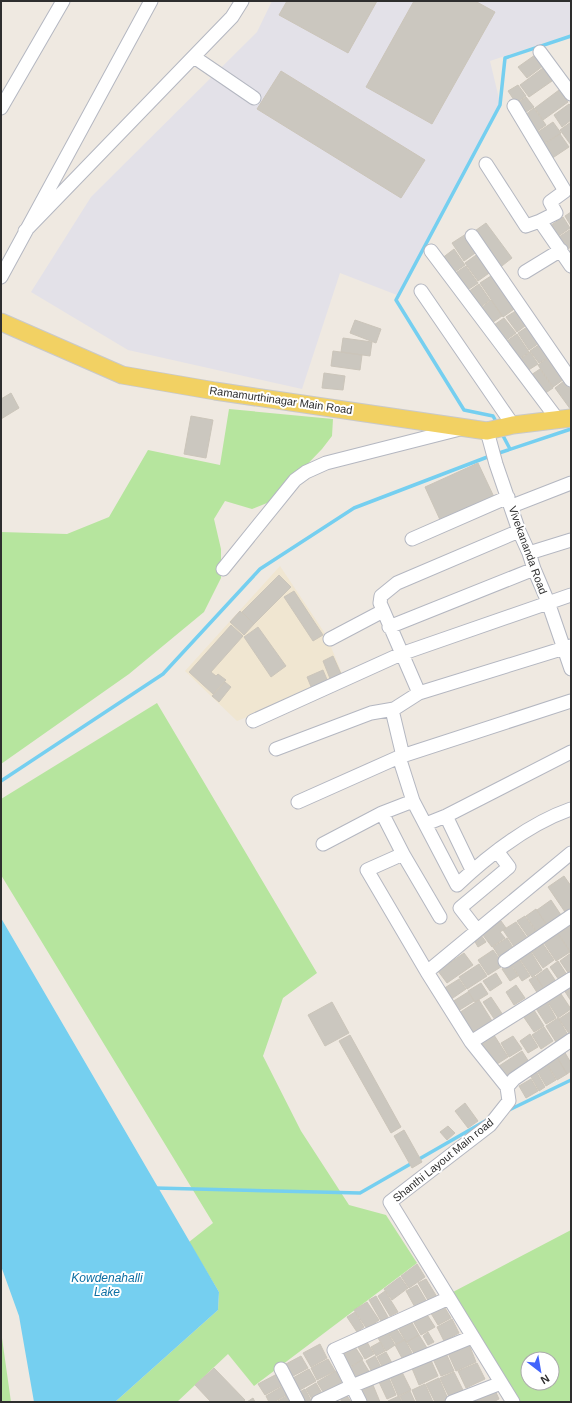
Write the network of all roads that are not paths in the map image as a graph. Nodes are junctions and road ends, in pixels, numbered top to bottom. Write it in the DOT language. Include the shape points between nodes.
graph roads {
  1 [pos="64,1"];
  2 [pos="151,1"];
  3 [pos="242,1"];
  4 [pos="540,52"];
  5 [pos="194,57"];
  6 [pos="571,94"];
  7 [pos="254,98"];
  8 [pos="514,106"];
  9 [pos="1,108"];
  10 [pos="486,164"];
  11 [pos="540,221"];
  12 [pos="25,231"];
  13 [pos="472,236"];
  14 [pos="432,250"];
  15 [pos="567,256"];
  16 [pos="525,272"];
  17 [pos="1,277"];
  18 [pos="422,291"];
  19 [pos="1,322"];
  20 [pos="571,380"];
  21 [pos="565,419"];
  22 [pos="513,425"];
  23 [pos="465,427"];
  24 [pos="487,431"];
  25 [pos="571,483"];
  26 [pos="510,502"];
  27 [pos="519,530"];
  28 [pos="412,539"];
  29 [pos="571,540"];
  30 [pos="529,553"];
  31 [pos="224,569"];
  32 [pos="534,569"];
  33 [pos="571,595"];
  34 [pos="548,602"];
  35 [pos="383,611"];
  36 [pos="389,626"];
  37 [pos="330,639"];
  38 [pos="568,648"];
  39 [pos="402,654"];
  40 [pos="571,669"];
  41 [pos="419,693"];
  42 [pos="571,701"];
  43 [pos="392,710"];
  44 [pos="253,721"];
  45 [pos="276,749"];
  46 [pos="571,752"];
  47 [pos="401,756"];
  48 [pos="413,801"];
  49 [pos="298,802"];
  50 [pos="571,809"];
  51 [pos="382,813"];
  52 [pos="446,816"];
  53 [pos="426,824"];
  54 [pos="323,844"];
  55 [pos="497,851"];
  56 [pos="571,853"];
  57 [pos="403,854"];
  58 [pos="472,870"];
  59 [pos="571,916"];
  60 [pos="440,917"];
  61 [pos="477,930"];
  62 [pos="506,961"];
  63 [pos="427,972"];
  64 [pos="571,979"];
  65 [pos="471,1042"];
  66 [pos="569,1047"];
  67 [pos="507,1088"];
  68 [pos="449,1298"];
  69 [pos="472,1337"];
  70 [pos="281,1369"];
  71 [pos="501,1382"];
  72 [pos="352,1386"];
  73 [pos="298,1402"];
  74 [pos="318,1402"];
  75 [pos="360,1402"];
  76 [pos="452,1402"];
  77 [pos="513,1402"];
  1 -- 9 [label="street"];
  2 -- 12 [label="street"];
  3 -- 5 [label="street" via="232,18"];
  4 -- 6 [label="street"];
  5 -- 7 [label="street"];
  5 -- 12 [label="street"];
  8 -- 11 [label="street" via="565,191 550,202 556,213"];
  10 -- 11 [label="street" via="526,226"];
  11 -- 15 [label="street"];
  12 -- 17 [label="street"];
  13 -- 20 [label="street"];
  14 -- 21 [label="street"];
  15 -- 16 [label="street"];
  18 -- 22 [label="street"];
  19 -- 23 [label="main road, Ramamurthinagar Main Road" via="122,375"];
  21 -- 22 [label="main road, Ramamurthinagar Main Road"];
  22 -- 24 [label="main road, Ramamurthinagar Main Road"];
  23 -- 24 [label="main road, Ramamurthinagar Main Road"];
  23 -- 31 [label="street" via="326,463 306,472 295,480"];
  24 -- 26 [label="street, Vivekananda Road"];
  25 -- 26 [label="street"];
  26 -- 27 [label="street, Vivekananda Road"];
  26 -- 28 [label="street"];
  27 -- 30 [label="street, Vivekananda Road"];
  27 -- 35 [label="street" via="397,583 381,596"];
  29 -- 30 [label="street"];
  30 -- 32 [label="street, Vivekananda Road"];
  32 -- 34 [label="street, Vivekananda Road"];
  32 -- 36 [label="street"];
  33 -- 34 [label="street"];
  34 -- 38 [label="street, Vivekananda Road"];
  34 -- 39 [label="street"];
  35 -- 36 [label="street"];
  35 -- 37 [label="street"];
  36 -- 39 [label="street"];
  38 -- 40 [label="street, Vivekananda Road"];
  38 -- 41 [label="street"];
  39 -- 41 [label="street"];
  39 -- 44 [label="street"];
  41 -- 43 [label="street"];
  42 -- 47 [label="street"];
  43 -- 45 [label="street" via="371,713"];
  43 -- 47 [label="street"];
  46 -- 52 [label="street"];
  47 -- 48 [label="street"];
  47 -- 49 [label="street"];
  48 -- 51 [label="street"];
  48 -- 53 [label="street"];
  50 -- 55 [label="street" via="518,835"];
  51 -- 54 [label="street"];
  51 -- 57 [label="street"];
  52 -- 53 [label="street"];
  52 -- 58 [label="street"];
  53 -- 58 [label="street" via="457,885"];
  55 -- 58 [label="street"];
  55 -- 61 [label="street" via="509,867 460,908"];
  56 -- 61 [label="street"];
  57 -- 60 [label="street"];
  57 -- 63 [label="street" via="367,870"];
  59 -- 62 [label="street"];
  61 -- 63 [label="street"];
  63 -- 65 [label="street"];
  64 -- 65 [label="street"];
  65 -- 67 [label="street"];
  66 -- 67 [label="street" via="514,1079"];
  67 -- 68 [label="street, Shanthi Layout Main road" via="509,1101 490,1125 390,1202"];
  68 -- 69 [label="street, Shanthi Layout Main road"];
  68 -- 72 [label="street" via="334,1350"];
  69 -- 71 [label="street, Shanthi Layout Main road"];
  69 -- 72 [label="street"];
  70 -- 73 [label="street"];
  71 -- 76 [label="street"];
  71 -- 77 [label="street, Shanthi Layout Main road"];
  72 -- 74 [label="street"];
  72 -- 75 [label="street"];
}
